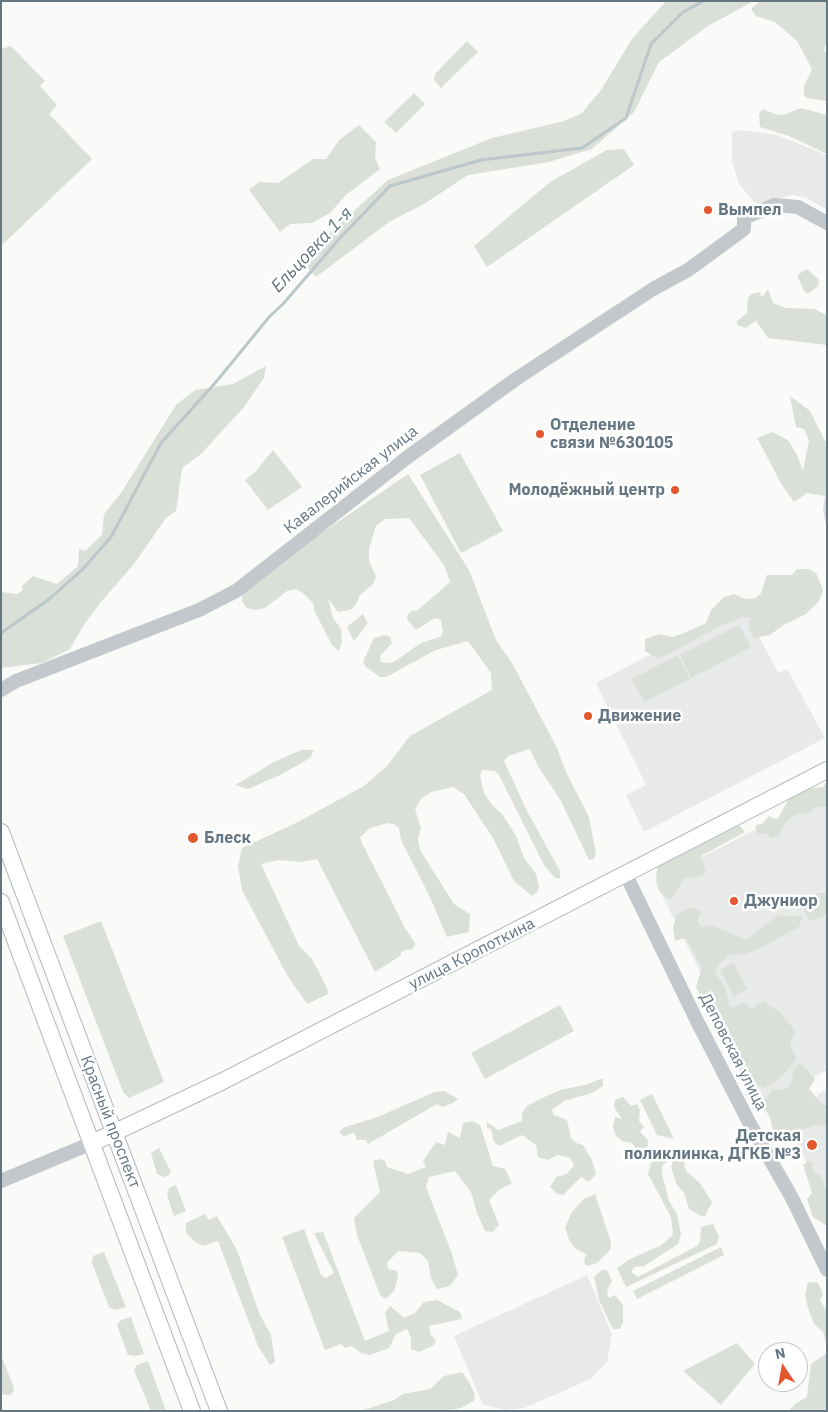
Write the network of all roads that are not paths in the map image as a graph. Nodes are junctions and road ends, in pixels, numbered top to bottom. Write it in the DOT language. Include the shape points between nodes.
graph roads {
  1 [pos="827,223"];
  2 [pos="1,681"];
  3 [pos="16,681"];
  4 [pos="1,690"];
  5 [pos="827,770"];
  6 [pos="1,832"];
  7 [pos="626,875"];
  8 [pos="1,902"];
  9 [pos="57,984"];
  10 [pos="34,994"];
  11 [pos="114,1133"];
  12 [pos="92,1143"];
  13 [pos="1,1182"];
  14 [pos="827,1270"];
  15 [pos="192,1411"];
  16 [pos="219,1411"];
  1 -- 3 [label="street, Кавалерийская улица" via="798,207 774,205 744,218 744,229 688,270 653,289 516,379 409,456 236,591 199,610"];
  2 -- 3 [label="street"];
  3 -- 4 [label="street"];
  5 -- 7 [label="main road, улица Кропоткина"];
  6 -- 9 [label="main road, Красный проспект"];
  7 -- 11 [label="main road, улица Кропоткина" via="223,1081"];
  7 -- 14 [label="street, Деповская улица" via="715,1056"];
  8 -- 10 [label="main road, Красный проспект"];
  9 -- 10 [label="main road"];
  9 -- 11 [label="main road, Красный проспект"];
  10 -- 12 [label="main road, Красный проспект"];
  11 -- 12 [label="main road, улица Кропоткина"];
  11 -- 16 [label="main road, Красный проспект"];
  12 -- 13 [label="street"];
  12 -- 15 [label="main road, Красный проспект"];
}
